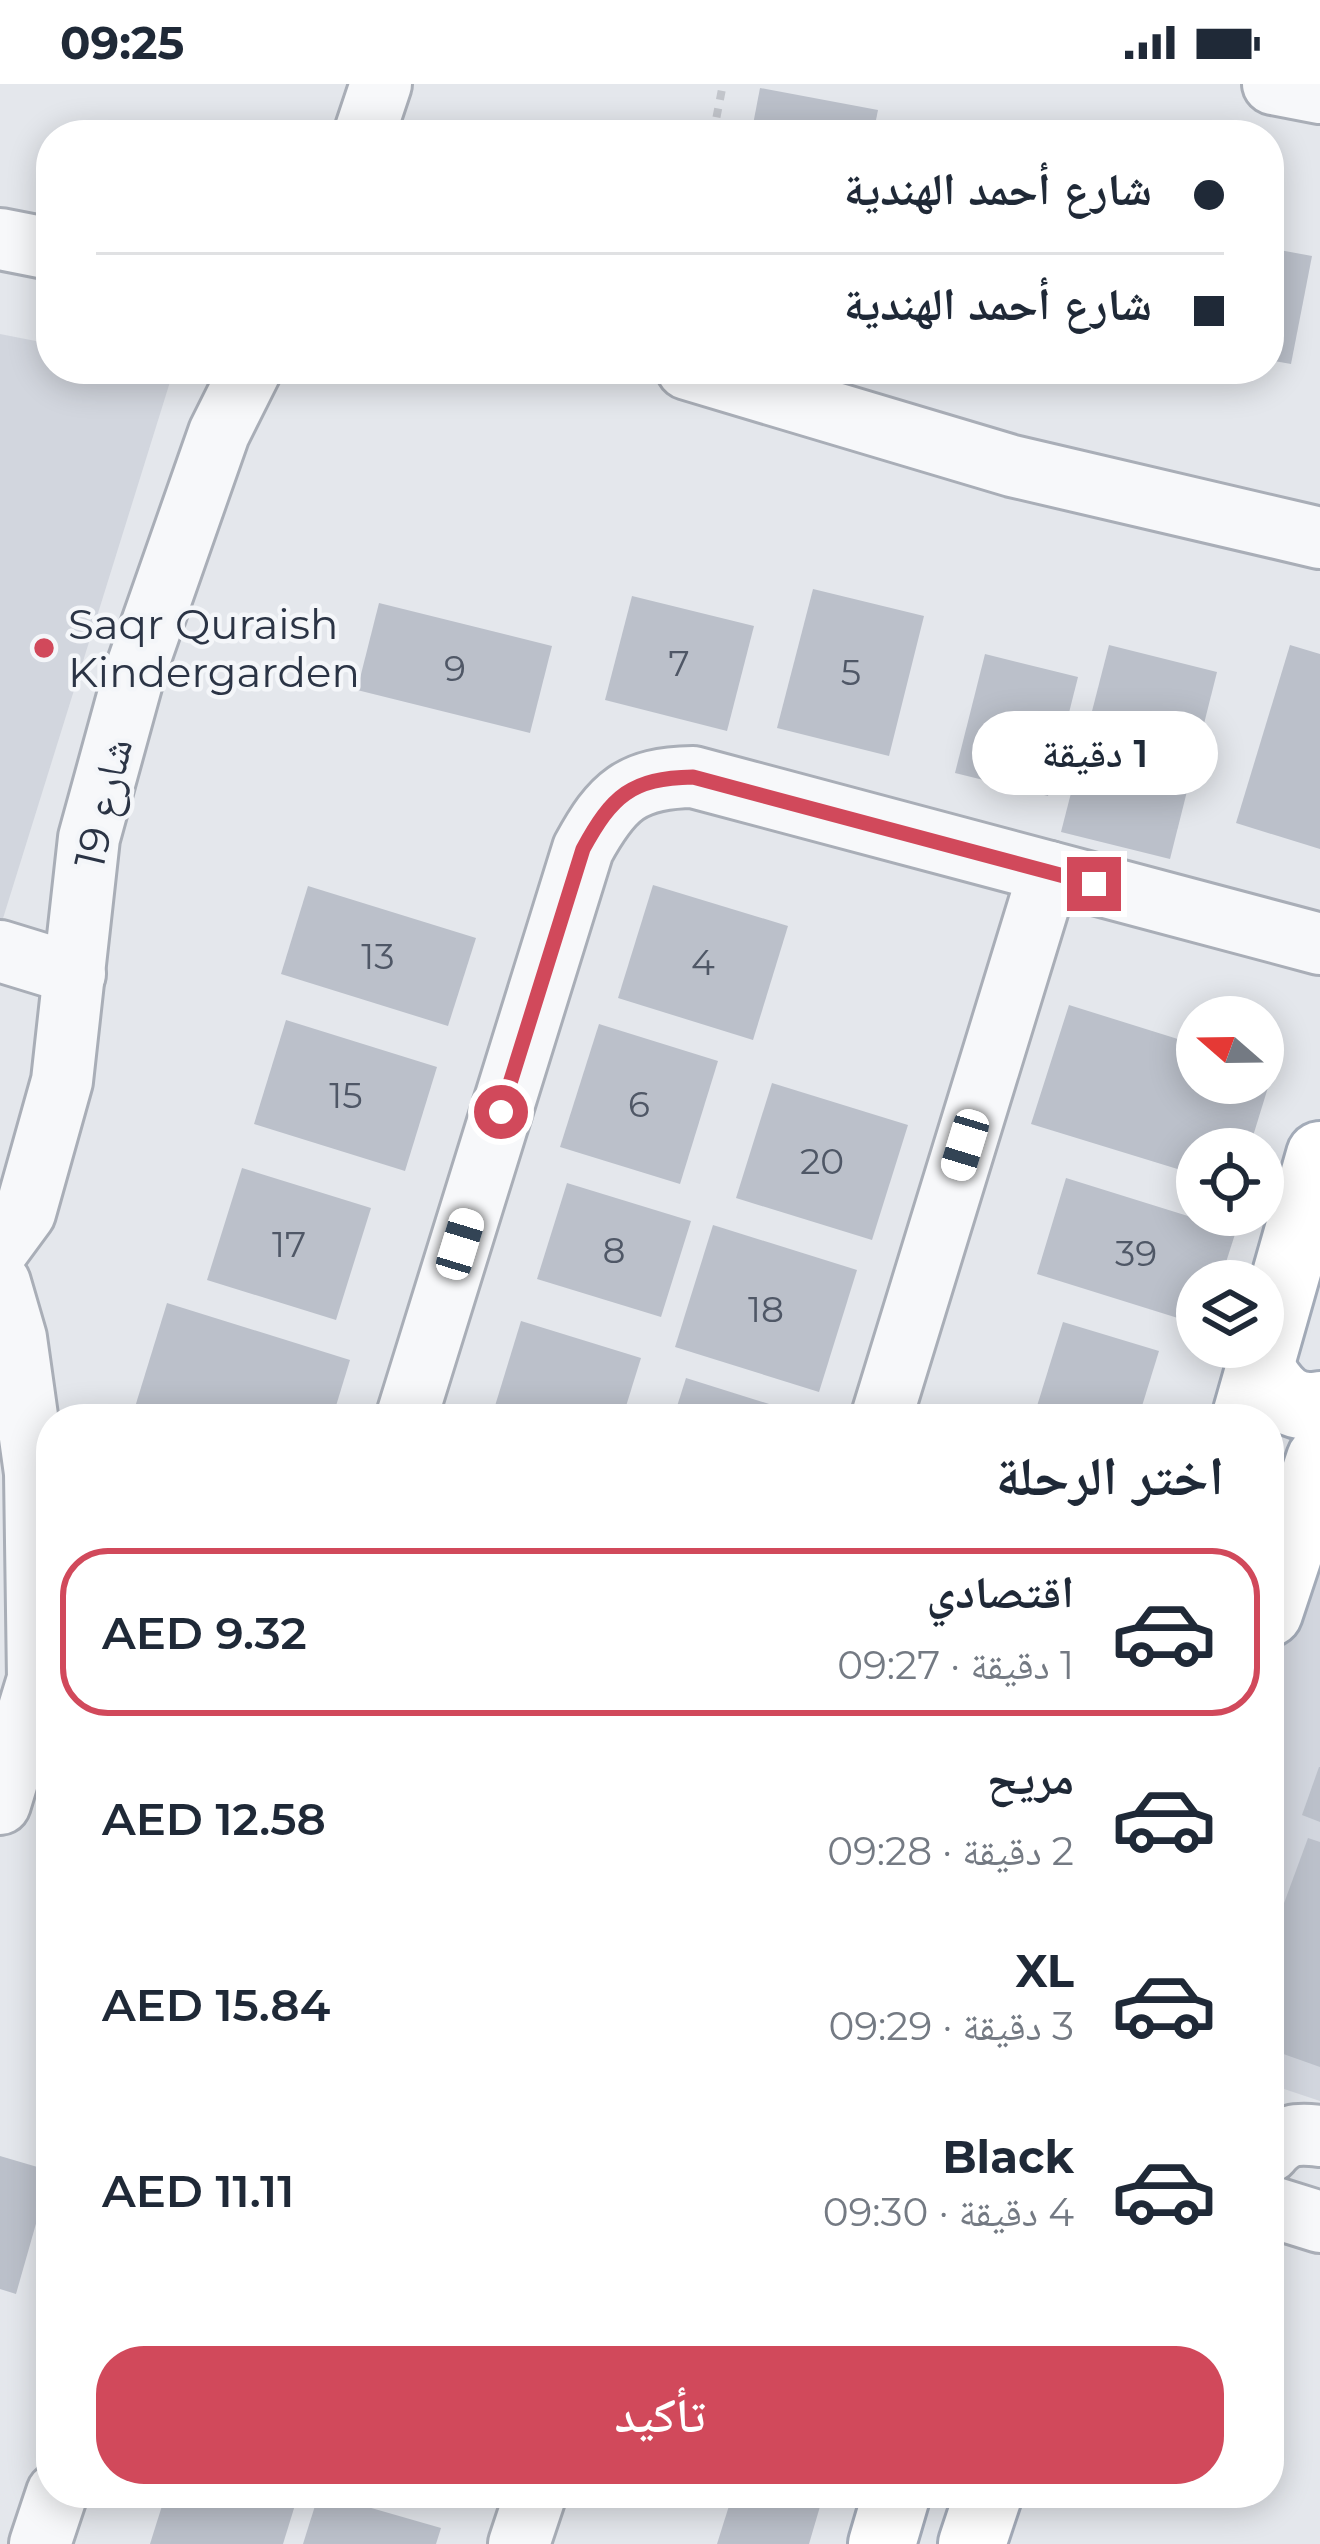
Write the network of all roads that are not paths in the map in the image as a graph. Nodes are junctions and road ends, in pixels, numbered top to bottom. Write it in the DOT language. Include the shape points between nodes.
graph roads {
  1 [pos="381,84"];
  2 [pos="1273,84"];
  3 [pos="1320,93"];
  4 [pos="369,120"];
  5 [pos="0,239"];
  6 [pos="36,245"];
  7 [pos="244,384"];
  8 [pos="736,384"];
  9 [pos="1320,538"];
  10 [pos="1049,872"];
  11 [pos="1320,944"];
  12 [pos="0,951"];
  13 [pos="75,974"];
  14 [pos="1320,1155"];
  15 [pos="0,1246"];
  16 [pos="0,1283"];
  17 [pos="1252,1394"];
  18 [pos="411,1404"];
  19 [pos="885,1404"];
  20 [pos="1320,1405"];
  21 [pos="1320,1459"];
  22 [pos="1284,1502"];
  23 [pos="36,1542"];
  24 [pos="36,1728"];
  25 [pos="0,1804"];
  26 [pos="1284,2123"];
  27 [pos="1320,2136"];
  28 [pos="1284,2139"];
  29 [pos="52,2508"];
  30 [pos="531,2508"];
  31 [pos="893,2508"];
  32 [pos="983,2508"];
  33 [pos="40,2544"];
  34 [pos="519,2544"];
  35 [pos="882,2544"];
  36 [pos="972,2544"];
  1 -- 4 [label="street"];
  2 -- 3 [label="street"];
  5 -- 6 [label="street"];
  7 -- 13 [label="street, شارع 19" via="133,678 89,838"];
  8 -- 9 [label="street" via="1012,466"];
  10 -- 11 [label="street"];
  10 -- 18 [label="street" via="693,777 657,778 625,791 583,849"];
  10 -- 19 [label="street"];
  12 -- 13 [label="street"];
  13 -- 15 [label="street, شارع 19" via="48,1135 26,1213"];
  14 -- 17 [label="main road"];
  16 -- 23 [label="street" via="35,1473"];
  17 -- 20 [label="main road" via="1272,1388 1300,1407"];
  21 -- 22 [label="main road"];
  24 -- 25 [label="street"];
  26 -- 27 [label="street"];
  27 -- 28 [label="street"];
  29 -- 33 [label="street"];
  30 -- 34 [label="street"];
  31 -- 35 [label="main road"];
  32 -- 36 [label="main road"];
}
